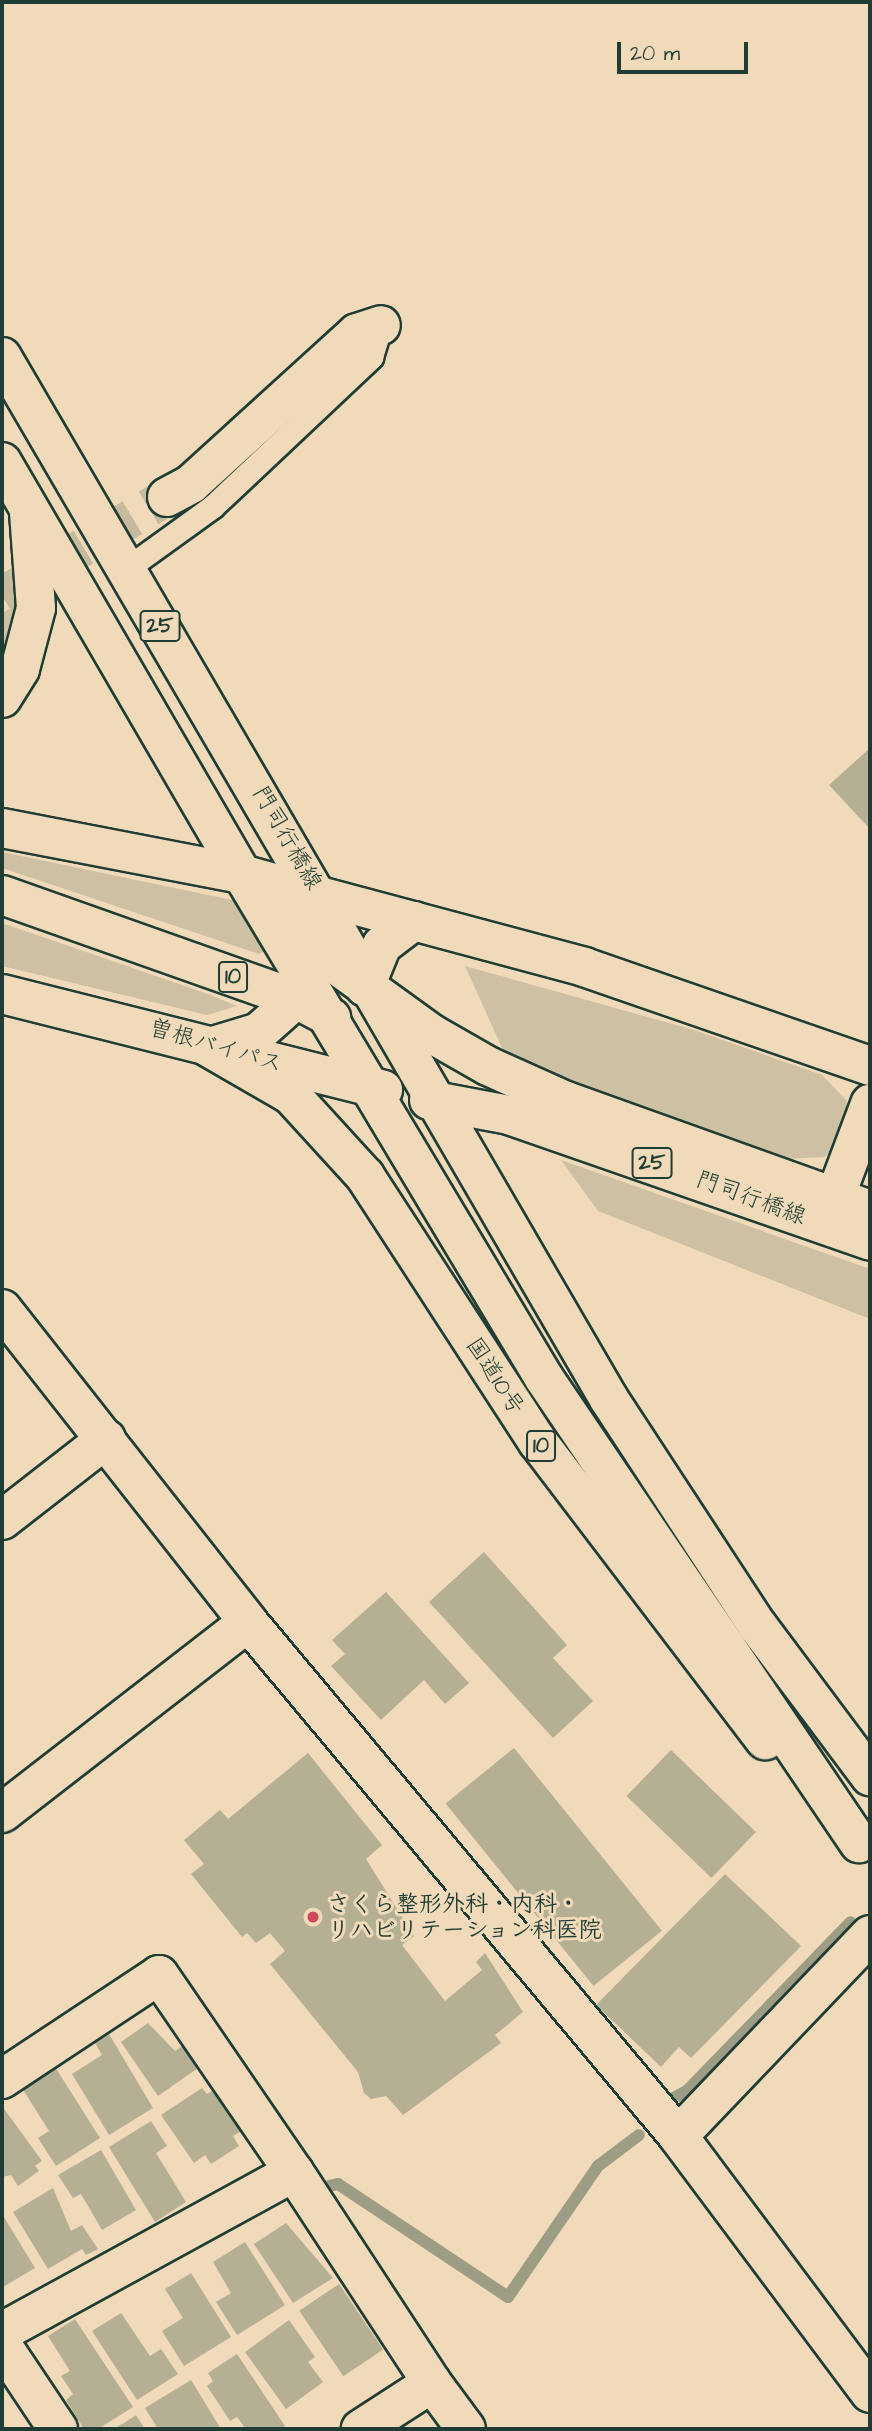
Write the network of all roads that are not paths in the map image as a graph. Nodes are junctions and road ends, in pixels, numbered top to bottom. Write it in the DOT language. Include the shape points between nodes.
graph roads {
  1 [pos="381,326"];
  2 [pos="2,357"];
  3 [pos="2,462"];
  4 [pos="167,497"];
  5 [pos="29,512"];
  6 [pos="126,569"];
  7 [pos="2,698"];
  8 [pos="2,828"];
  9 [pos="242,874"];
  10 [pos="2,895"];
  11 [pos="316,895"];
  12 [pos="414,921"];
  13 [pos="310,985"];
  14 [pos="365,987"];
  15 [pos="2,994"];
  16 [pos="363,1038"];
  17 [pos="208,1047"];
  18 [pos="870,1066"];
  19 [pos="371,1087"];
  20 [pos="429,1100"];
  21 [pos="870,1104"];
  22 [pos="509,1115"];
  23 [pos="464,1159"];
  24 [pos="844,1209"];
  25 [pos="870,1241"];
  26 [pos="2,1309"];
  27 [pos="106,1439"];
  28 [pos="2,1520"];
  29 [pos="248,1622"];
  30 [pos="870,1776"];
  31 [pos="2,1812"];
  32 [pos="864,1851"];
  33 [pos="870,1936"];
  34 [pos="2,2079"];
  35 [pos="678,2136"];
  36 [pos="294,2172"];
  37 [pos="2,2332"];
  38 [pos="2,2345"];
  39 [pos="432,2383"];
  40 [pos="870,2393"];
  41 [pos="58,2429"];
  42 [pos="361,2429"];
  43 [pos="466,2429"];
  1 -- 4 [label="main road" via="357,333 191,484"];
  1 -- 6 [label="lane" via="371,357 212,508"];
  2 -- 6 [label="main road, 門司行橋線 / 25"];
  3 -- 5 [label="main road, 25"];
  5 -- 7 [label="main road" via="36,608 20,669"];
  5 -- 9 [label="main road, 25"];
  6 -- 11 [label="main road, 門司行橋線 / 25"];
  8 -- 9 [label="main road"];
  9 -- 11 [label="main road"];
  9 -- 13 [label="main road"];
  10 -- 13 [label="main road, 10"];
  11 -- 12 [label="main road, 門司行橋線"];
  11 -- 13 [label="main road"];
  11 -- 14 [label="main road, 10"];
  12 -- 14 [label="main road" via="382,945"];
  12 -- 18 [label="main road, 門司行橋線" via="584,967"];
  13 -- 14 [label="main road"];
  13 -- 16 [label="main road, 10"];
  13 -- 17 [label="main road" via="259,1032"];
  13 -- 19 [label="main road, 10"];
  14 -- 16 [label="main road"];
  14 -- 20 [label="main road, 10"];
  14 -- 24 [label="main road" via="432,1034 566,1101"];
  15 -- 17 [label="main road, 曽根バイパス / 10"];
  16 -- 19 [label="main road"];
  16 -- 20 [label="main road, 10"];
  17 -- 19 [label="main road, 曽根バイパス / 10"];
  17 -- 32 [label="main road, 国道10号 / 10" via="291,1095 365,1176 538,1442 732,1703"];
  19 -- 20 [label="main road, 曽根バイパス / 10"];
  19 -- 32 [label="main road, 10" via="572,1422"];
  20 -- 22 [label="main road, 門司行橋線 / 25"];
  20 -- 23 [label="main road, 10"];
  21 -- 24 [label="main road"];
  22 -- 23 [label="main road" via="474,1130"];
  22 -- 24 [label="main road, 門司行橋線 / 25"];
  23 -- 30 [label="main road, 10" via="608,1399 749,1614"];
  24 -- 25 [label="main road, 門司行橋線 / 25"];
  26 -- 27 [label="main road"];
  27 -- 28 [label="main road"];
  27 -- 29 [label="main road"];
  29 -- 31 [label="main road"];
  29 -- 35 [label="main road"];
  33 -- 35 [label="main road"];
  34 -- 36 [label="main road" via="159,1975"];
  35 -- 40 [label="main road"];
  36 -- 37 [label="main road"];
  36 -- 39 [label="main road"];
  38 -- 41 [label="main road"];
  39 -- 42 [label="main road"];
  39 -- 43 [label="main road"];
}
